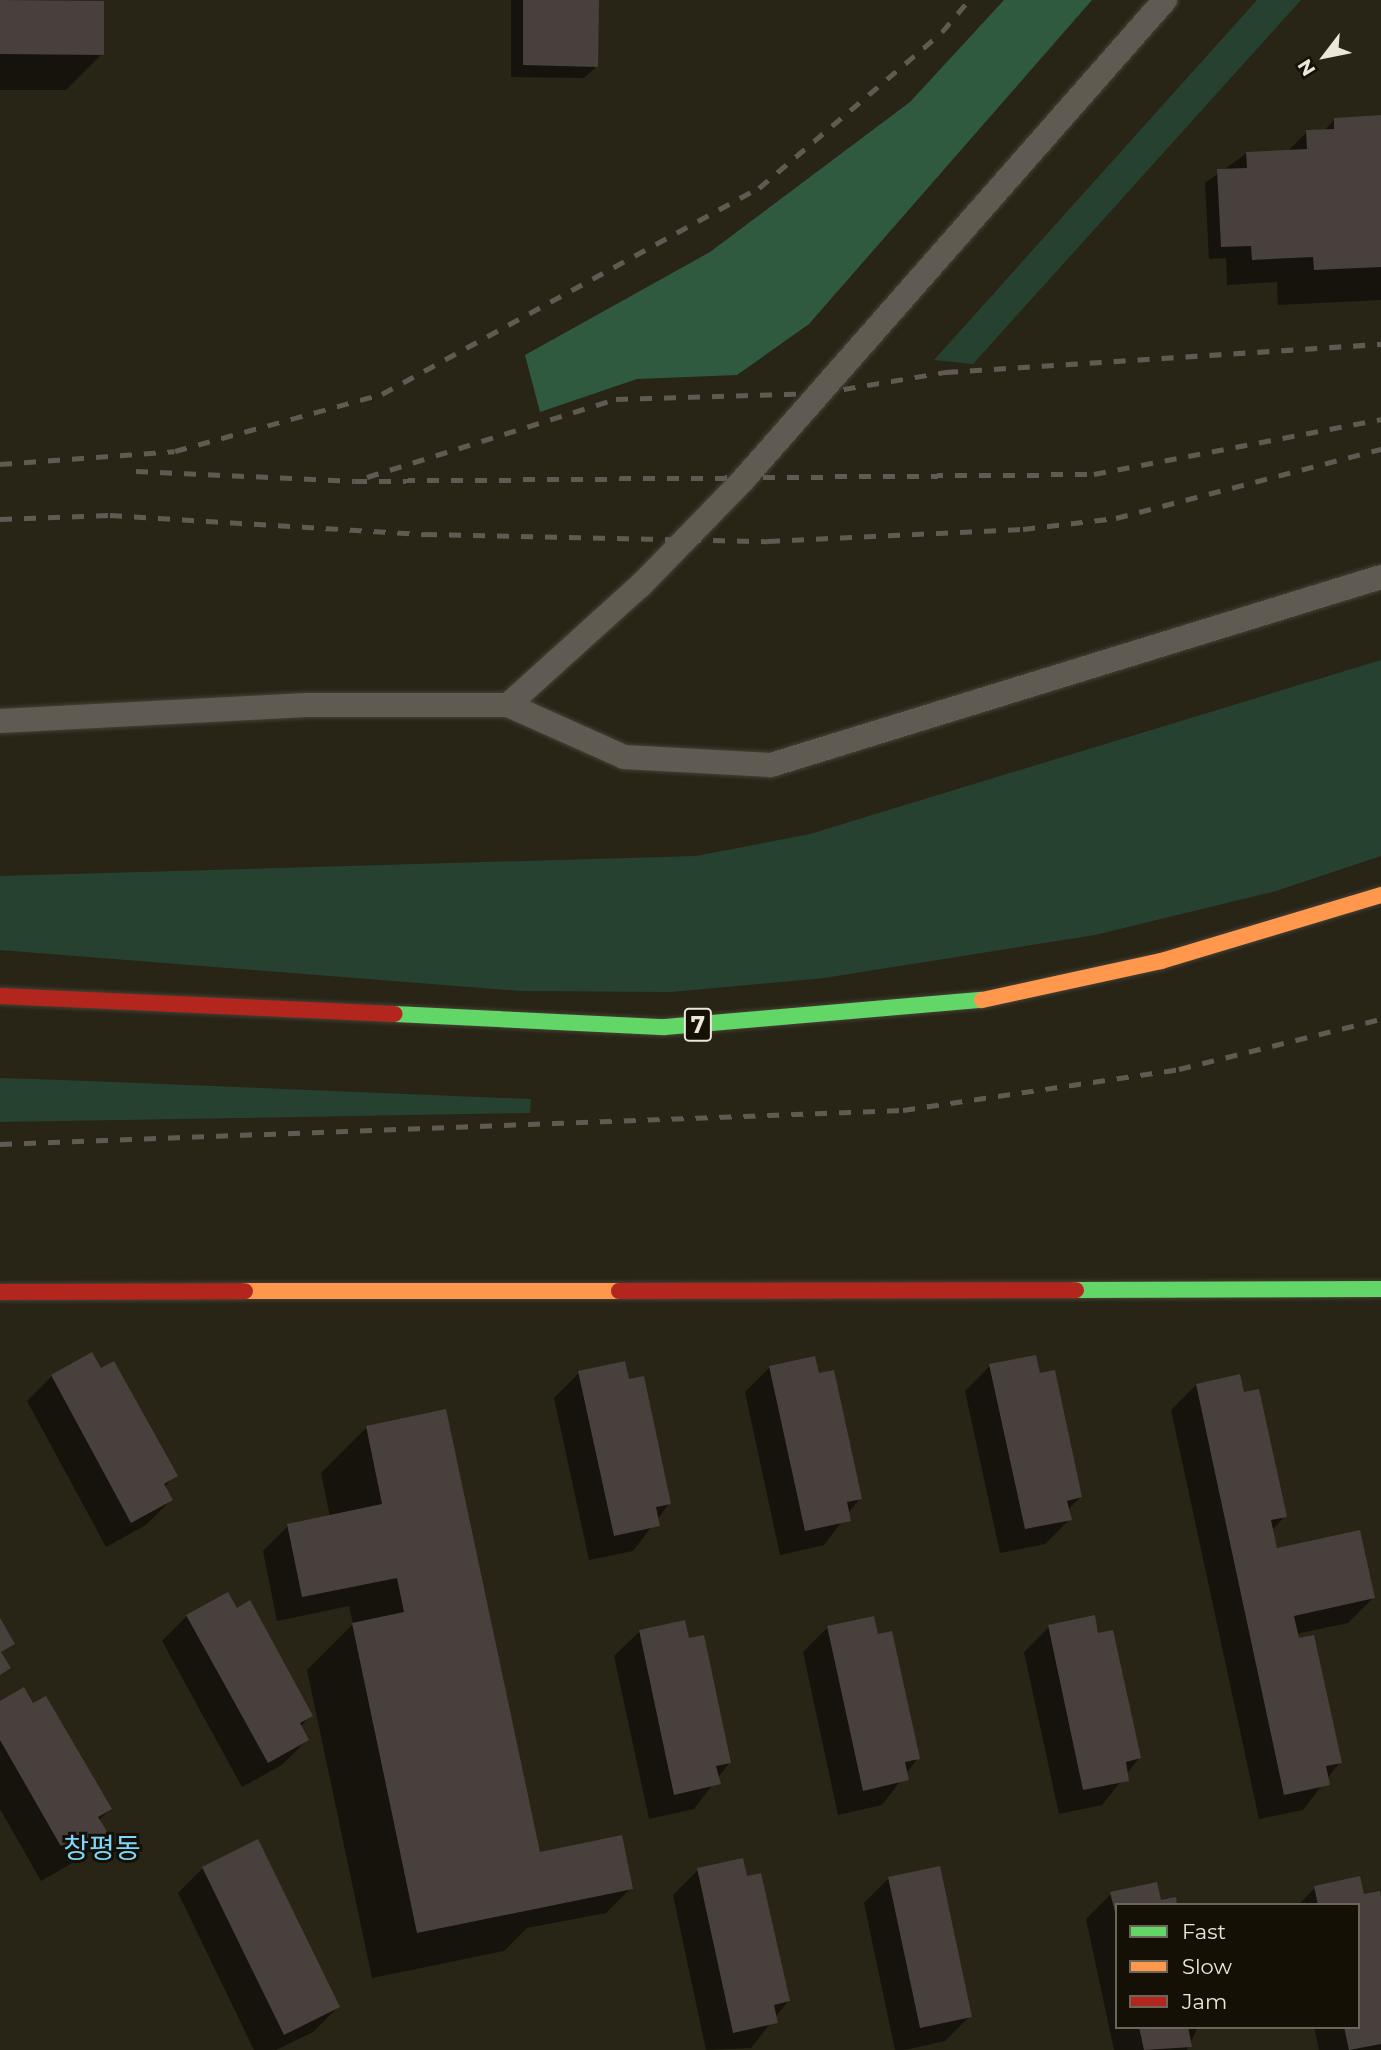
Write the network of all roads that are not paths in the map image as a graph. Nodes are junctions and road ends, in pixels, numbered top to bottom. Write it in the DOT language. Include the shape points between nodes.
graph roads {
  1 [pos="1165,0"];
  2 [pos="1381,576"];
  3 [pos="508,705"];
  4 [pos="0,721"];
  5 [pos="1381,895"];
  6 [pos="0,996"];
  7 [pos="1381,1289"];
  8 [pos="0,1292"];
  1 -- 3 [label="lane" via="744,479 640,585"];
  2 -- 3 [label="lane" via="771,765 624,757"];
  3 -- 4 [label="lane" via="307,705"];
  5 -- 6 [label="main road, 7" via="1161,961 983,1000 804,1018 665,1027"];
  7 -- 8 [label="main road"];
}
